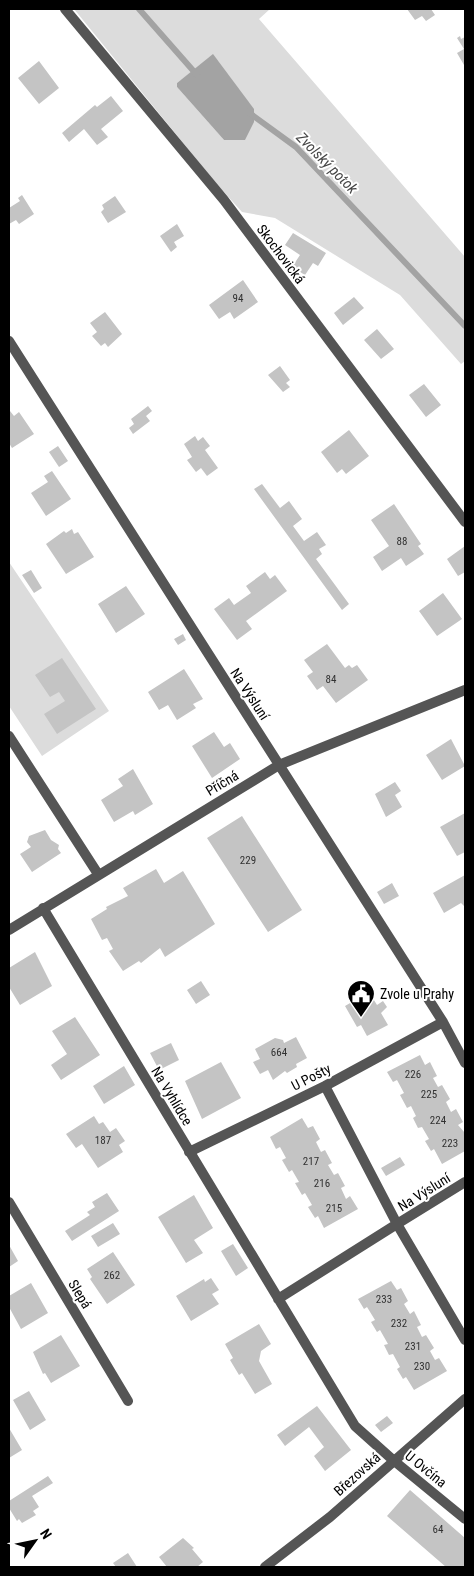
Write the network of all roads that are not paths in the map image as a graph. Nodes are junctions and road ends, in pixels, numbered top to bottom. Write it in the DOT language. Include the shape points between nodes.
graph roads {
  1 [pos="65,9"];
  2 [pos="9,341"];
  3 [pos="465,522"];
  4 [pos="465,690"];
  5 [pos="9,736"];
  6 [pos="279,765"];
  7 [pos="98,874"];
  8 [pos="43,908"];
  9 [pos="9,930"];
  10 [pos="444,1022"];
  11 [pos="465,1063"];
  12 [pos="325,1086"];
  13 [pos="190,1152"];
  14 [pos="465,1182"];
  15 [pos="9,1202"];
  16 [pos="397,1224"];
  17 [pos="278,1299"];
  18 [pos="465,1340"];
  19 [pos="465,1399"];
  20 [pos="128,1402"];
  21 [pos="393,1460"];
  22 [pos="465,1519"];
  23 [pos="265,1567"];
  1 -- 3 [label="street, Skochovická" via="224,200"];
  2 -- 6 [label="street, Na Výsluní"];
  4 -- 6 [label="street, Příčná"];
  5 -- 7 [label="street"];
  6 -- 7 [label="street, Příčná"];
  6 -- 10 [label="street, Na Výsluní"];
  7 -- 8 [label="street, Příčná"];
  8 -- 9 [label="street, Příčná"];
  8 -- 13 [label="street, Na Vyhlídce"];
  10 -- 11 [label="street, Na Výsluní"];
  10 -- 12 [label="street, U Pošty"];
  12 -- 13 [label="street, U Pošty"];
  12 -- 16 [label="street"];
  13 -- 17 [label="street, Na Vyhlídce"];
  14 -- 16 [label="street, Na Výsluní"];
  15 -- 20 [label="street, Slepá"];
  16 -- 17 [label="street"];
  16 -- 18 [label="street"];
  17 -- 21 [label="street, Na Vyhlídce" via="355,1426"];
  19 -- 21 [label="street, Březovská"];
  21 -- 22 [label="street, U Ovčína"];
  21 -- 23 [label="street, Březovská" via="330,1517"];
}
